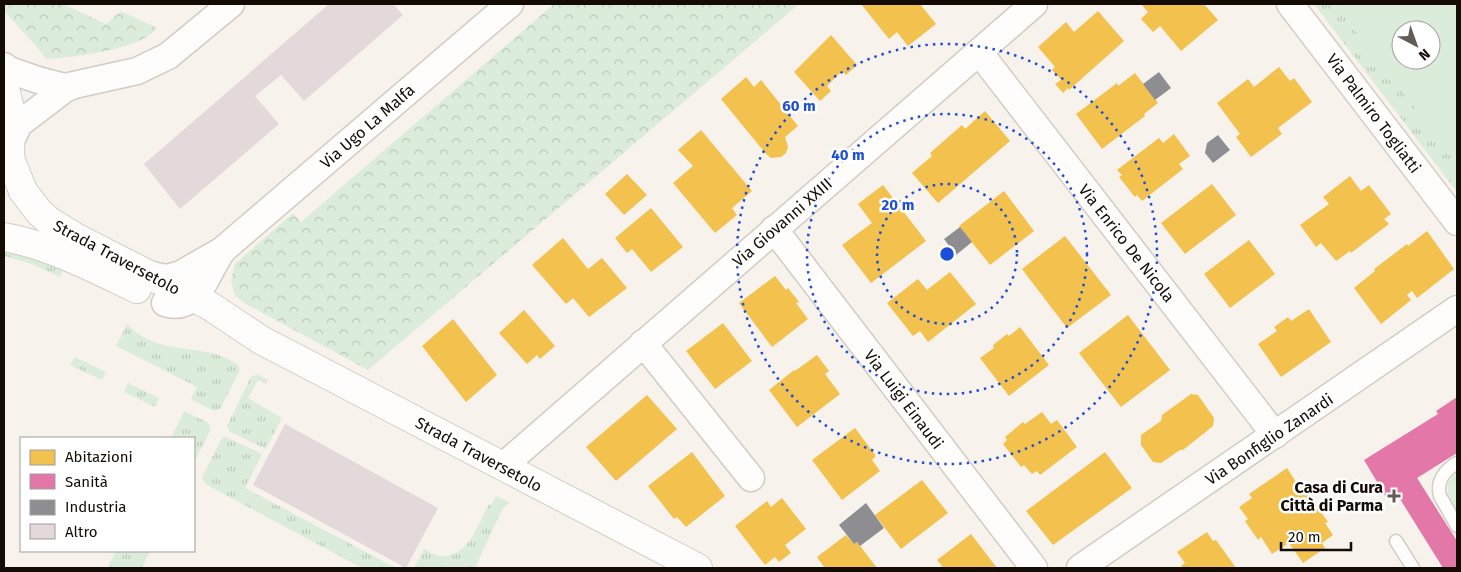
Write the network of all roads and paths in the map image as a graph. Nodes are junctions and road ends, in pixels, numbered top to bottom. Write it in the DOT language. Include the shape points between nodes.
graph roads {
  1 [pos="231,4"];
  2 [pos="510,4"];
  3 [pos="1034,4"];
  4 [pos="1290,4"];
  5 [pos="979,52"];
  6 [pos="4,66"];
  7 [pos="4,85"];
  8 [pos="72,86"];
  9 [pos="7,153"];
  10 [pos="1457,222"];
  11 [pos="774,229"];
  12 [pos="4,236"];
  13 [pos="184,292"];
  14 [pos="1457,309"];
  15 [pos="261,340"];
  16 [pos="643,343"];
  17 [pos="1275,435"];
  18 [pos="1457,463"];
  19 [pos="503,466"];
  20 [pos="751,478"];
  21 [pos="1457,526"];
  22 [pos="1396,541"];
  23 [pos="698,568"];
  24 [pos="1034,568"];
  25 [pos="1080,568"];
  26 [pos="1413,568"];
  1 -- 8 [label="street" via="158,62 123,75"];
  2 -- 13 [label="street, Via Ugo La Malfa" via="225,248"];
  3 -- 5 [label="street, Via Giovanni XXIII"];
  4 -- 10 [label="street, Via Palmiro Togliatti"];
  5 -- 11 [label="street, Via Giovanni XXIII"];
  5 -- 17 [label="street, Via Enrico De Nicola"];
  6 -- 8 [label="street" via="59,87"];
  7 -- 9 [label="main road, Strada Traversetolo" via="11,112"];
  8 -- 9 [label="street" via="19,124"];
  9 -- 13 [label="main road, Strada Traversetolo" via="23,191 39,212 55,225"];
  11 -- 16 [label="street, Via Giovanni XXIII"];
  11 -- 24 [label="street, Via Luigi Einaudi"];
  12 -- 13 [label="main road, Strada Traversetolo"];
  13 -- 15 [label="main road, Strada Traversetolo"];
  13 -- 15 [label="main road, Strada Traversetolo" via="212,324"];
  14 -- 17 [label="street, Via Bonfiglio Zanardi"];
  15 -- 19 [label="main road, Strada Traversetolo"];
  16 -- 19 [label="street, Via Giovanni XXIII"];
  16 -- 20 [label="street"];
  17 -- 25 [label="street, Via Bonfiglio Zanardi"];
  18 -- 21 [label="lane" via="1443,475 1438,492"];
  19 -- 23 [label="main road, Strada Traversetolo"];
  22 -- 26 [label="lane"];
}
